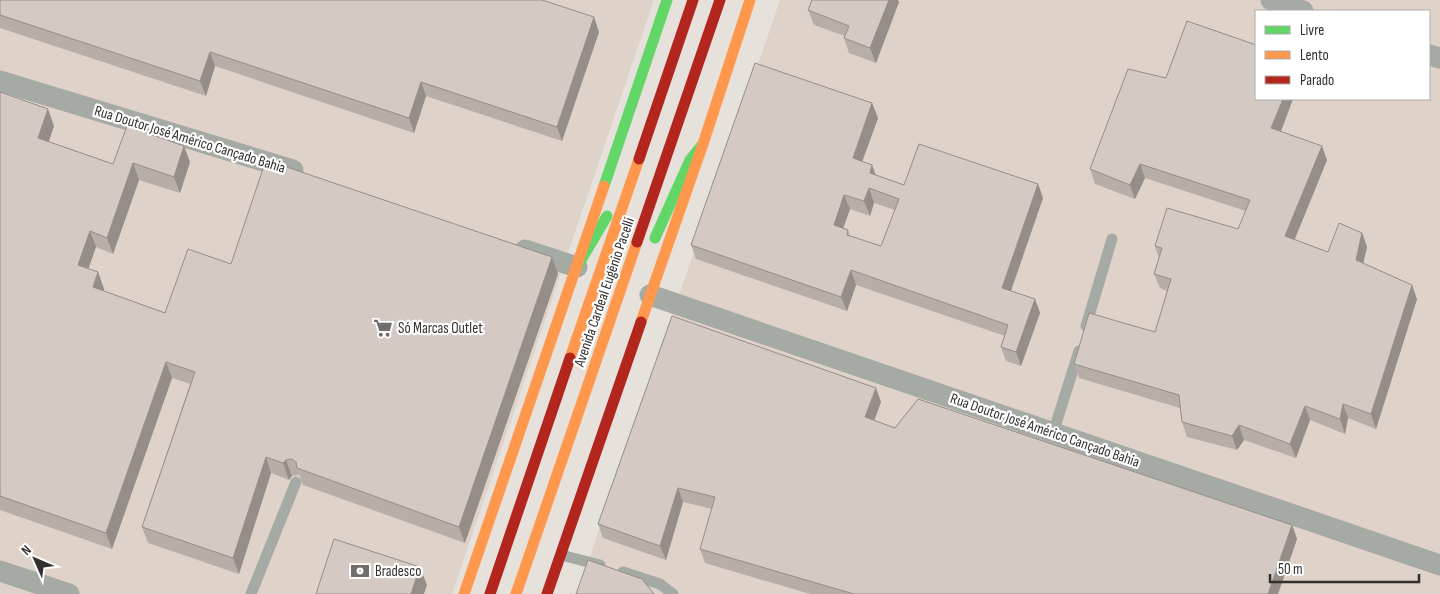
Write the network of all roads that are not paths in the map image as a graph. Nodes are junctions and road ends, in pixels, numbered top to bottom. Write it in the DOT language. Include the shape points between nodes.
graph roads {
  1 [pos="667,0"];
  2 [pos="693,0"];
  3 [pos="720,0"];
  4 [pos="750,0"];
  5 [pos="1271,0"];
  6 [pos="1300,10"];
  7 [pos="0,82"];
  8 [pos="703,144"];
  9 [pos="639,160"];
  10 [pos="314,177"];
  11 [pos="1112,239"];
  12 [pos="511,245"];
  13 [pos="650,251"];
  14 [pos="577,267"];
  15 [pos="640,296"];
  16 [pos="596,361"];
  17 [pos="1053,433"];
  18 [pos="296,482"];
  19 [pos="561,555"];
  20 [pos="1440,565"];
  21 [pos="0,571"];
  22 [pos="70,594"];
  23 [pos="251,594"];
  24 [pos="464,594"];
  25 [pos="490,594"];
  26 [pos="516,594"];
  27 [pos="547,594"];
  28 [pos="674,594"];
  1 -- 14 [label="main road"];
  2 -- 9 [label="main road, Avenida Cardeal Eugênio Pacelli"];
  3 -- 16 [label="main road, Avenida Cardeal Eugênio Pacelli"];
  4 -- 8 [label="main road"];
  5 -- 6 [label="street"];
  7 -- 10 [label="street, Rua Doutor José Américo Cançado Bahia"];
  8 -- 13 [label="main road" via="690,160"];
  8 -- 15 [label="main road"];
  9 -- 14 [label="main road"];
  9 -- 25 [label="main road, Avenida Cardeal Eugênio Pacelli"];
  11 -- 17 [label="lane"];
  12 -- 14 [label="street"];
  14 -- 24 [label="main road" via="528,391"];
  15 -- 16 [label="main road"];
  15 -- 17 [label="street, Rua Doutor José Américo Cançado Bahia"];
  15 -- 19 [label="main road"];
  16 -- 26 [label="main road, Avenida Cardeal Eugênio Pacelli"];
  17 -- 20 [label="street, Rua Doutor José Américo Cançado Bahia"];
  18 -- 23 [label="lane"];
  19 -- 27 [label="main road"];
  19 -- 28 [label="lane" via="660,584"];
  21 -- 22 [label="street"];
}
